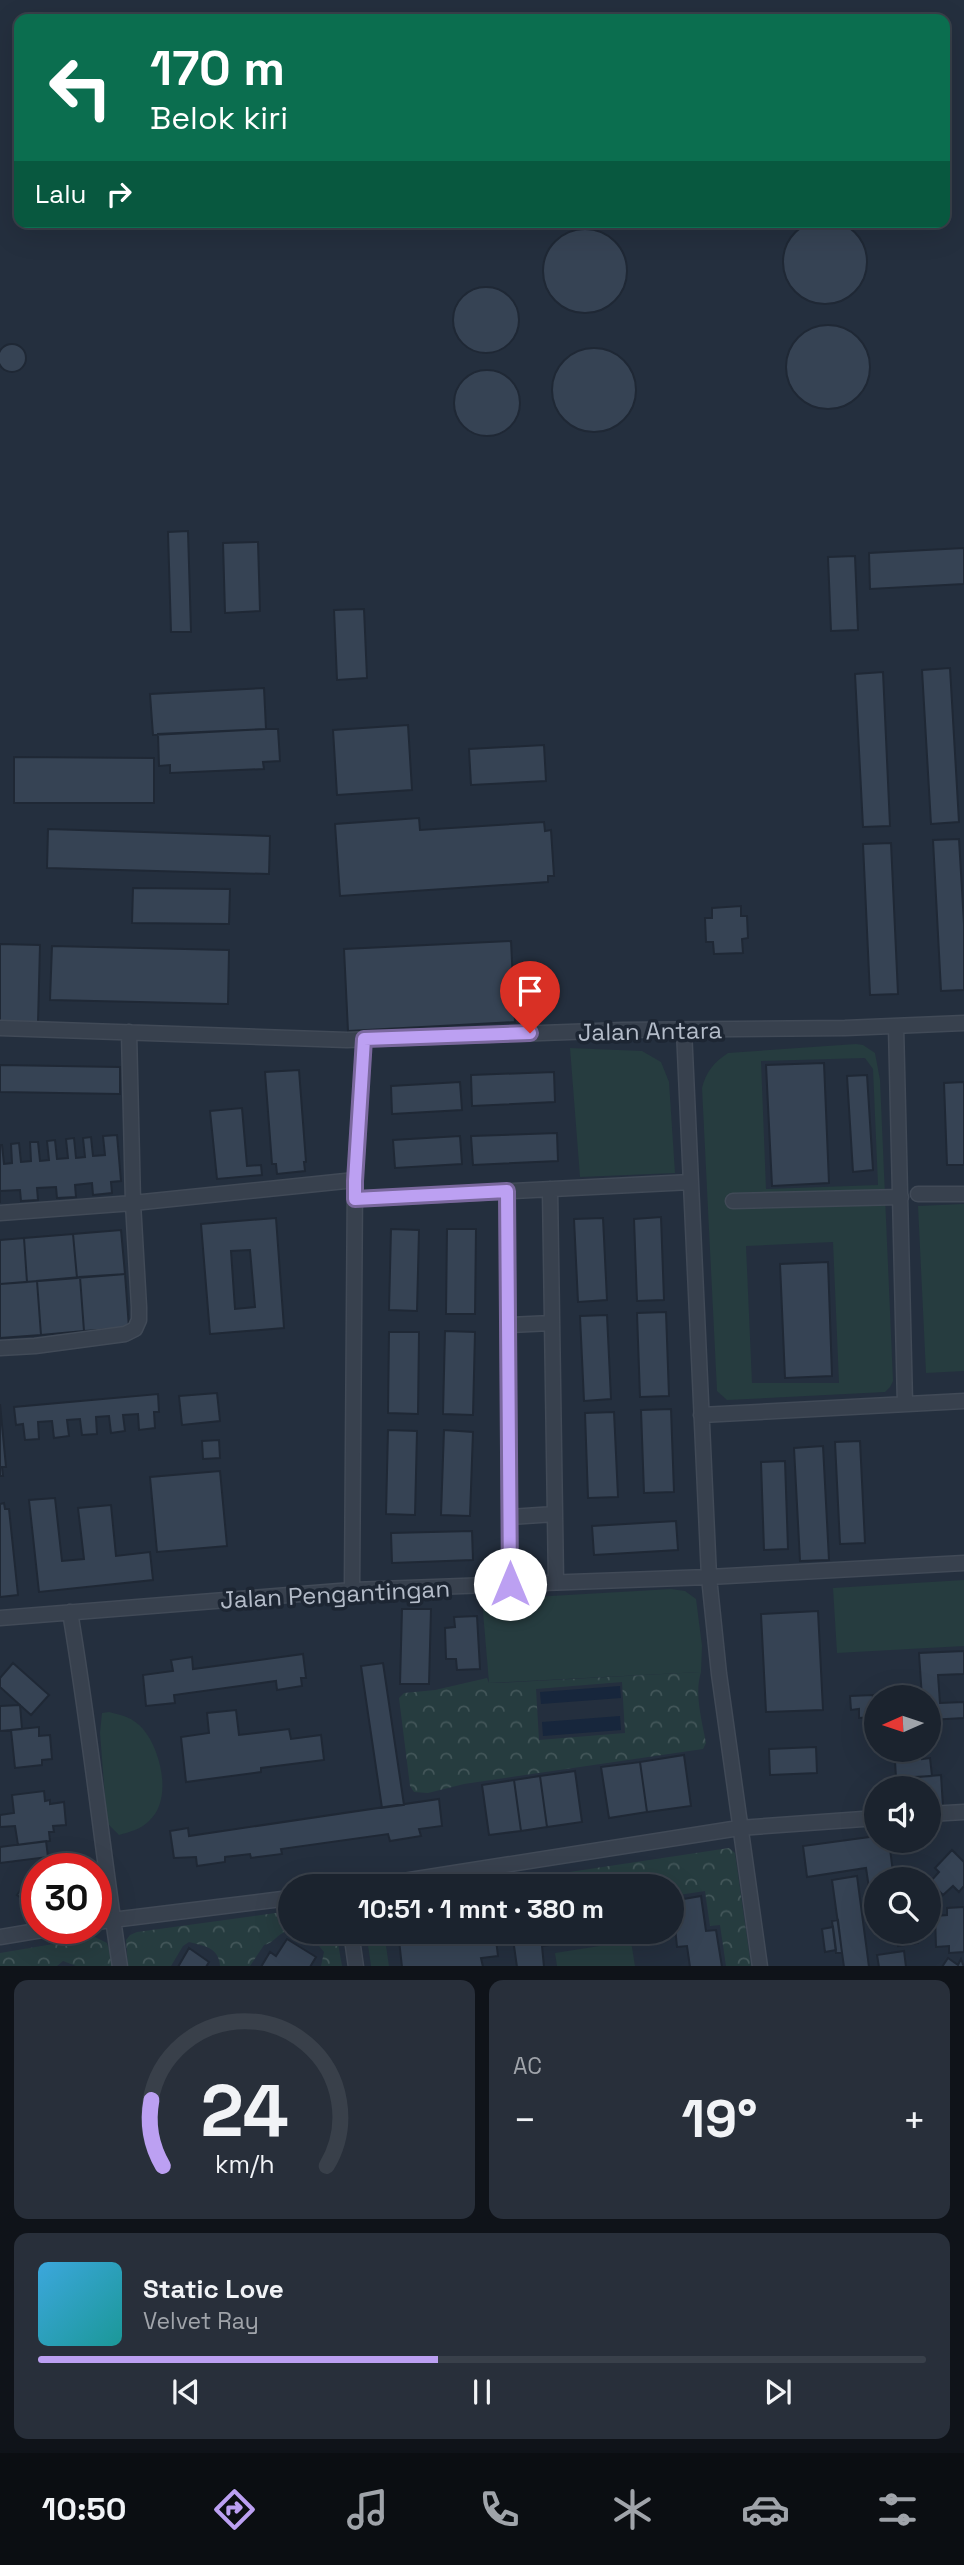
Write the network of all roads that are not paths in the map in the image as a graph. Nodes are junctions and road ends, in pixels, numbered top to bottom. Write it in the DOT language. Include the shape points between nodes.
graph roads {
  1 [pos="964,1023"];
  2 [pos="896,1026"];
  3 [pos="0,1028"];
  4 [pos="684,1030"];
  5 [pos="130,1032"];
  6 [pos="364,1039"];
  7 [pos="355,1181"];
  8 [pos="691,1182"];
  9 [pos="550,1189"];
  10 [pos="507,1191"];
  11 [pos="918,1194"];
  12 [pos="964,1194"];
  13 [pos="901,1197"];
  14 [pos="355,1199"];
  15 [pos="733,1201"];
  16 [pos="132,1203"];
  17 [pos="0,1213"];
  18 [pos="552,1323"];
  19 [pos="509,1325"];
  20 [pos="0,1348"];
  21 [pos="964,1401"];
  22 [pos="905,1404"];
  23 [pos="701,1415"];
  24 [pos="555,1514"];
  25 [pos="510,1517"];
  26 [pos="964,1563"];
  27 [pos="709,1577"];
  28 [pos="556,1582"];
  29 [pos="510,1584"];
  30 [pos="352,1590"];
  31 [pos="70,1612"];
  32 [pos="0,1618"];
  33 [pos="964,1812"];
  34 [pos="941,1813"];
  35 [pos="864,1819"];
  36 [pos="739,1828"];
  37 [pos="448,1874"];
  38 [pos="278,1899"];
  39 [pos="113,1920"];
  40 [pos="21,1934"];
  41 [pos="0,1937"];
  42 [pos="353,1944"];
  43 [pos="120,1966"];
  44 [pos="356,1966"];
  45 [pos="760,1966"];
  1 -- 2 [label="street, Jalan Antara"];
  2 -- 4 [label="street, Jalan Antara"];
  2 -- 13 [label="street"];
  3 -- 5 [label="street, Jalan Antara"];
  4 -- 6 [label="street, Jalan Antara"];
  4 -- 8 [label="street"];
  5 -- 6 [label="street, Jalan Antara"];
  5 -- 16 [label="street"];
  6 -- 7 [label="street"];
  7 -- 14 [label="street"];
  7 -- 16 [label="street"];
  8 -- 9 [label="street"];
  8 -- 23 [label="street"];
  9 -- 10 [label="street"];
  9 -- 18 [label="street"];
  10 -- 14 [label="street"];
  10 -- 19 [label="street"];
  11 -- 12 [label="street"];
  13 -- 15 [label="street"];
  13 -- 22 [label="street"];
  14 -- 30 [label="street"];
  16 -- 17 [label="street"];
  16 -- 20 [label="street" via="139,1307 135,1329 125,1334"];
  18 -- 19 [label="street"];
  18 -- 24 [label="street"];
  19 -- 25 [label="street"];
  21 -- 22 [label="street"];
  22 -- 23 [label="street"];
  23 -- 27 [label="street"];
  24 -- 25 [label="street"];
  24 -- 28 [label="street"];
  25 -- 29 [label="street"];
  26 -- 27 [label="street, Jalan Pengantingan"];
  27 -- 28 [label="street, Jalan Pengantingan"];
  27 -- 36 [label="street"];
  28 -- 29 [label="street, Jalan Pengantingan"];
  29 -- 30 [label="street, Jalan Pengantingan"];
  30 -- 31 [label="street, Jalan Pengantingan"];
  31 -- 32 [label="street, Jalan Pengantingan"];
  31 -- 39 [label="street"];
  33 -- 34 [label="street"];
  35 -- 36 [label="street"];
  36 -- 37 [label="street"];
  36 -- 45 [label="street"];
  38 -- 39 [label="street"];
  39 -- 43 [label="street"];
  40 -- 41 [label="street"];
  42 -- 44 [label="street"];
}
